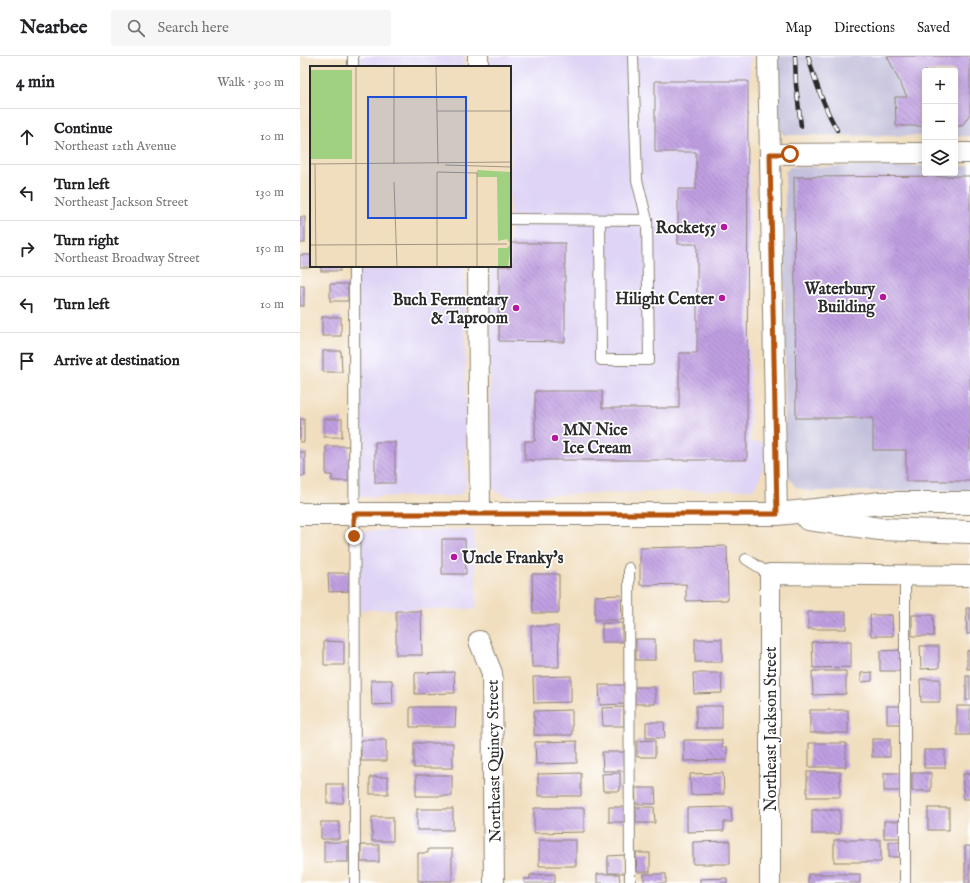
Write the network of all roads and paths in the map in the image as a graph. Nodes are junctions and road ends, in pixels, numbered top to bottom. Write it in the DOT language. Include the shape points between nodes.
graph roads {
  1 [pos="633,56"];
  2 [pos="768,56"];
  3 [pos="922,153"];
  4 [pos="958,153"];
  5 [pos="970,153"];
  6 [pos="770,154"];
  7 [pos="511,219"];
  8 [pos="600,220"];
  9 [pos="647,220"];
  10 [pos="354,267"];
  11 [pos="478,267"];
  12 [pos="970,503"];
  13 [pos="300,514"];
  14 [pos="354,514"];
  15 [pos="480,514"];
  16 [pos="777,514"];
  17 [pos="970,532"];
  18 [pos="746,559"];
  19 [pos="629,568"];
  20 [pos="770,574"];
  21 [pos="905,576"];
  22 [pos="970,576"];
  23 [pos="479,641"];
  24 [pos="355,883"];
  25 [pos="494,883"];
  26 [pos="630,883"];
  27 [pos="770,883"];
  28 [pos="905,883"];
  1 -- 9 [label="lane" via="637,180"];
  2 -- 6 [label="street"];
  3 -- 6 [label="street"];
  4 -- 5 [label="street"];
  6 -- 16 [label="street"];
  7 -- 8 [label="lane"];
  8 -- 9 [label="lane"];
  8 -- 9 [label="lane" via="601,360 649,360"];
  10 -- 14 [label="lane"];
  11 -- 15 [label="street"];
  12 -- 16 [label="main road" via="881,502"];
  13 -- 14 [label="main road"];
  14 -- 15 [label="main road"];
  14 -- 24 [label="lane"];
  15 -- 16 [label="main road"];
  16 -- 17 [label="main road" via="880,529"];
  18 -- 20 [label="lane"];
  19 -- 26 [label="lane"];
  20 -- 21 [label="street"];
  20 -- 27 [label="street, Northeast Jackson Street"];
  21 -- 22 [label="street"];
  21 -- 28 [label="lane"];
  23 -- 25 [label="street, Northeast Quincy Street" via="492,673"];
}
